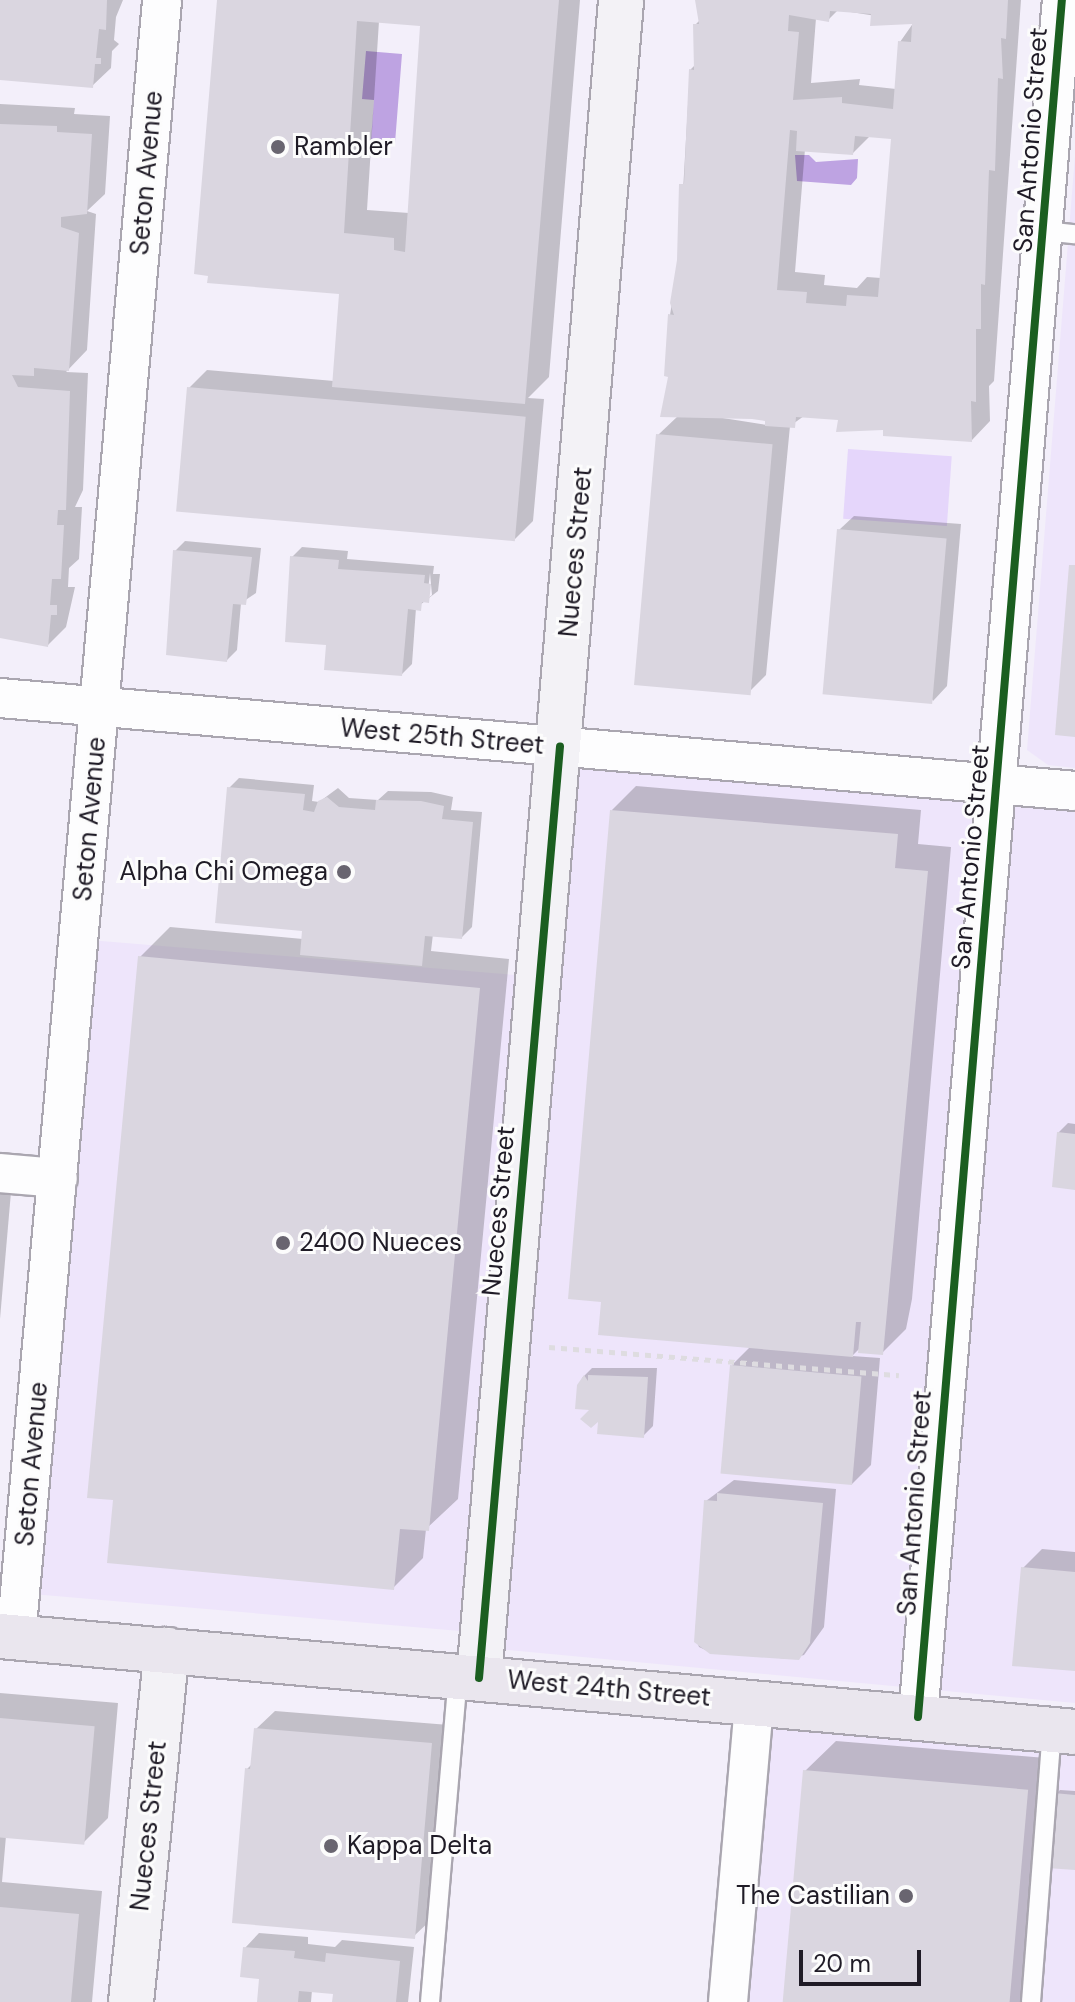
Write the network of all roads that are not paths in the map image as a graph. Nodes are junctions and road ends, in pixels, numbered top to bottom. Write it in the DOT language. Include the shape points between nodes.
graph roads {
  1 [pos="162,0"];
  2 [pos="621,0"];
  3 [pos="1062,0"];
  4 [pos="1060,233"];
  5 [pos="0,698"];
  6 [pos="100,707"];
  7 [pos="560,747"];
  8 [pos="998,785"];
  9 [pos="1075,791"];
  10 [pos="0,1173"];
  11 [pos="58,1178"];
  12 [pos="8,1637"];
  13 [pos="167,1650"];
  14 [pos="469,1677"];
  15 [pos="754,1702"];
  16 [pos="918,1717"];
  17 [pos="1064,1731"];
  18 [pos="131,2002"];
  19 [pos="430,2002"];
  20 [pos="728,2002"];
  21 [pos="1031,2002"];
  1 -- 6 [label="street, Seton Avenue"];
  2 -- 7 [label="street, Nueces Street"];
  3 -- 4 [label="street, San Antonio Street"];
  4 -- 8 [label="street, San Antonio Street"];
  5 -- 6 [label="street, West 25th Street"];
  6 -- 7 [label="street, West 25th Street"];
  6 -- 11 [label="street, Seton Avenue"];
  7 -- 8 [label="street, West 25th Street"];
  7 -- 14 [label="street, Nueces Street"];
  8 -- 9 [label="street, West 25th Street"];
  8 -- 16 [label="street, San Antonio Street"];
  10 -- 11 [label="street"];
  11 -- 12 [label="street, Seton Avenue"];
  12 -- 13 [label="main road, West 24th Street"];
  13 -- 14 [label="main road, West 24th Street"];
  13 -- 18 [label="street, Nueces Street"];
  14 -- 15 [label="main road, West 24th Street"];
  14 -- 19 [label="lane"];
  15 -- 16 [label="main road, West 24th Street"];
  15 -- 20 [label="street"];
  16 -- 17 [label="main road, West 24th Street"];
  17 -- 21 [label="lane"];
}
